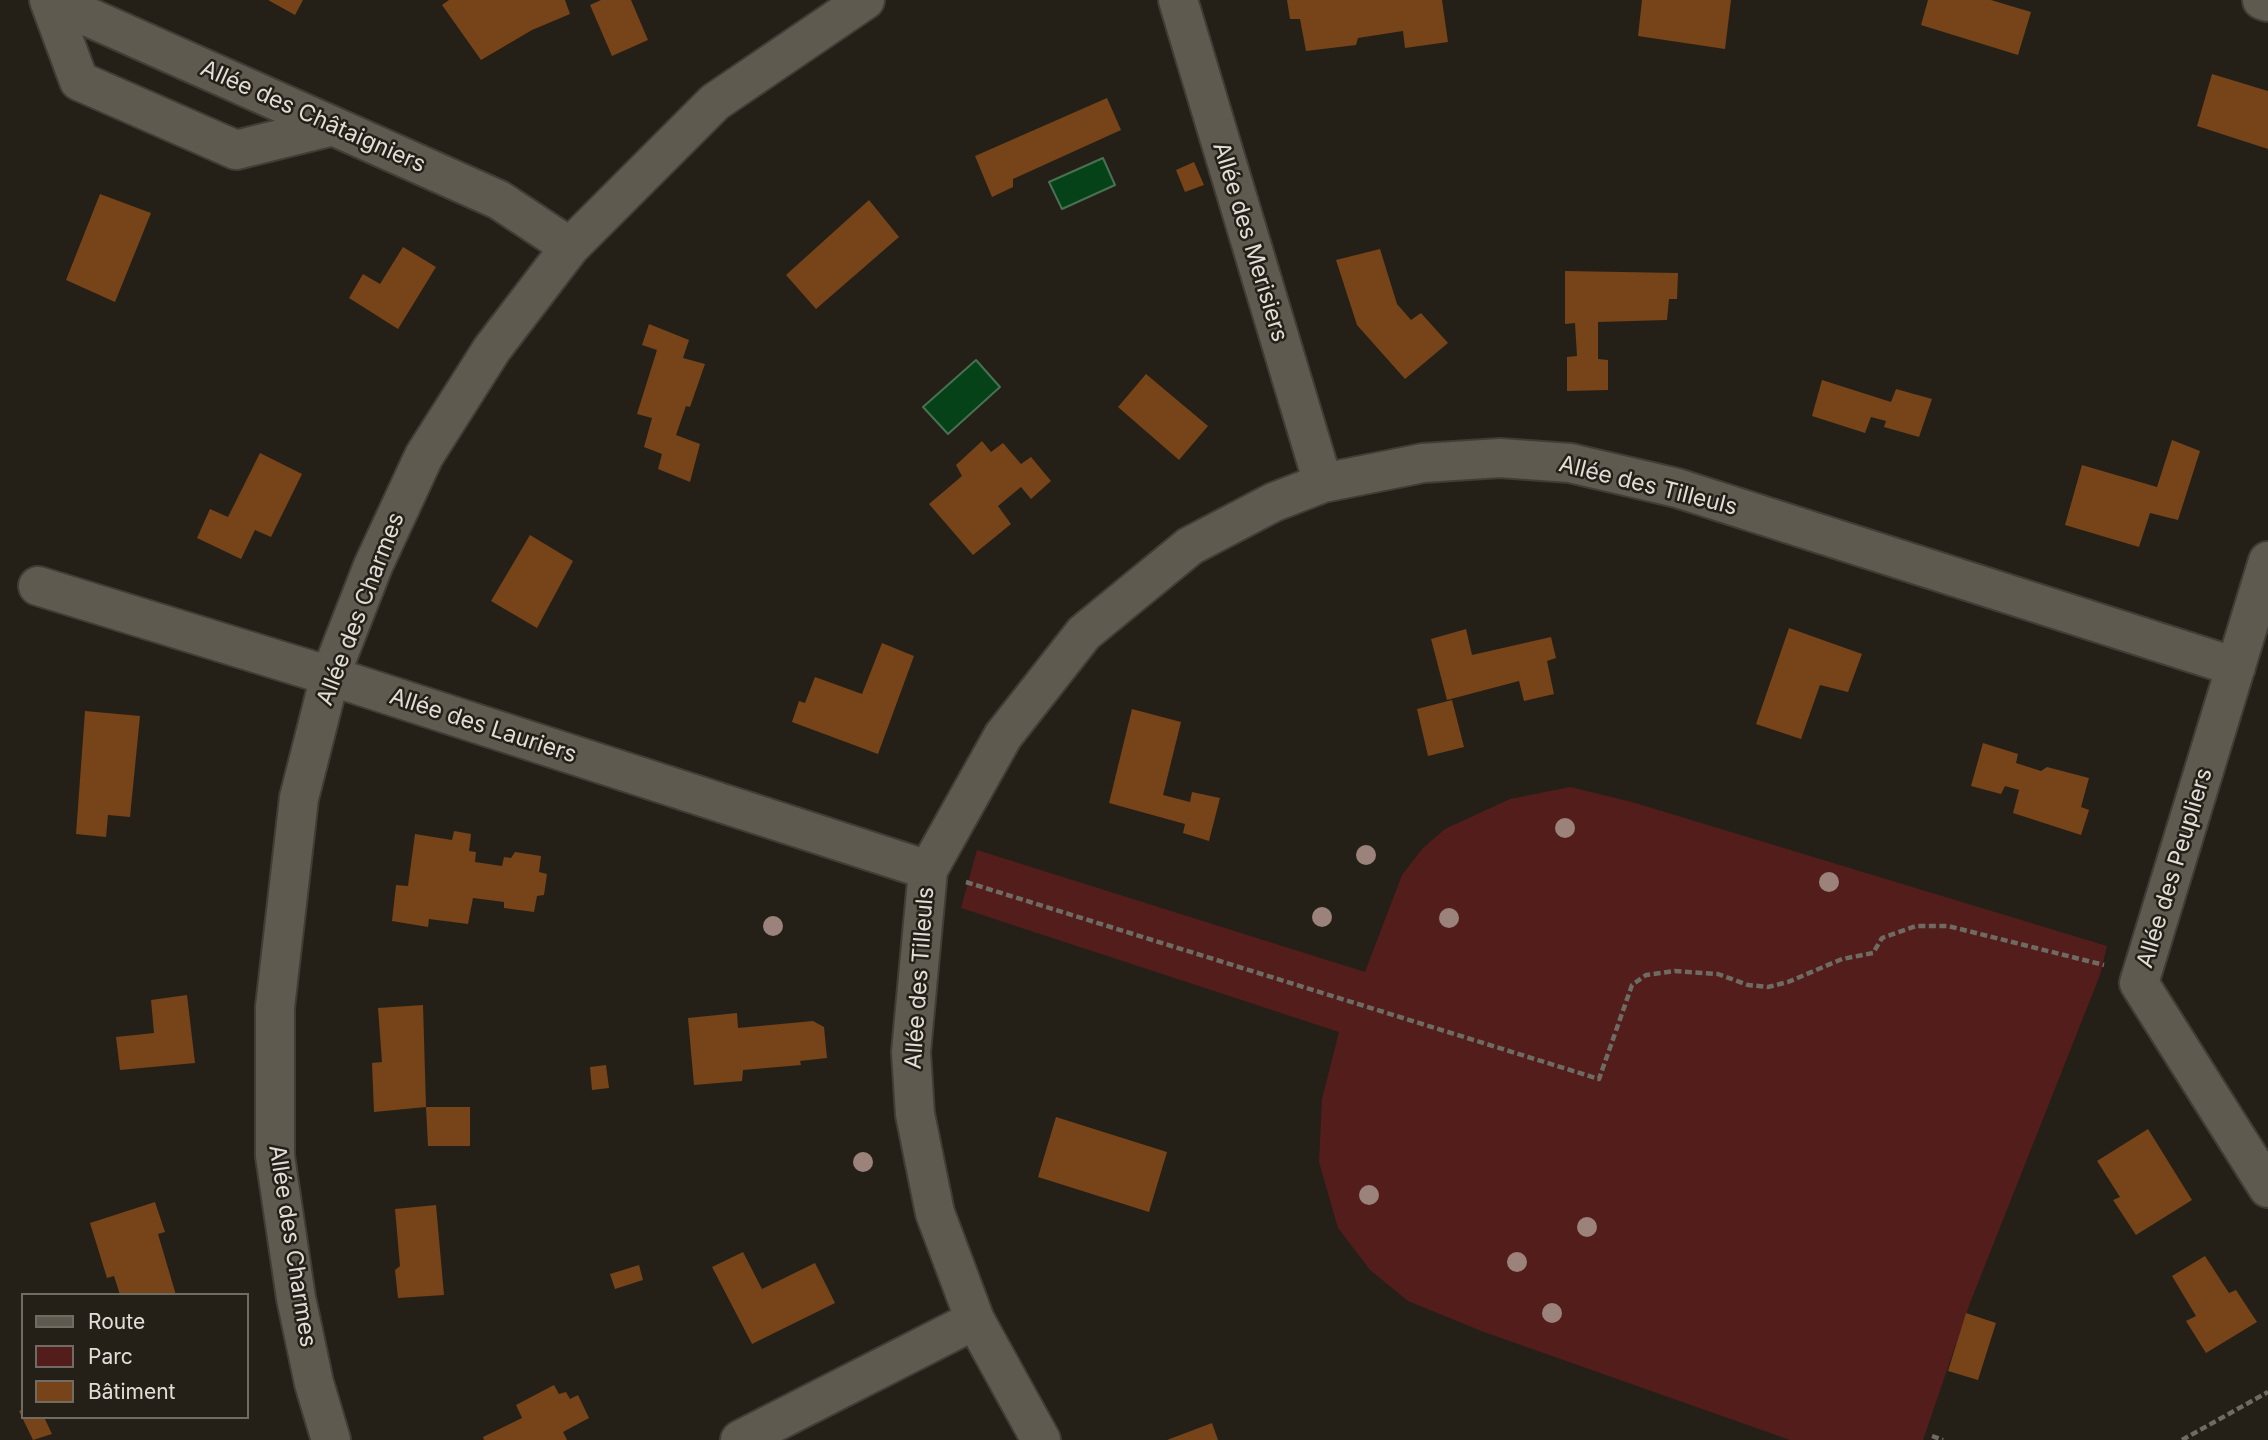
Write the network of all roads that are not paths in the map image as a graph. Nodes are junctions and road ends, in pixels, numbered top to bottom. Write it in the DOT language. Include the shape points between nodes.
graph roads {
  1 [pos="49,0"];
  2 [pos="865,0"];
  3 [pos="1178,0"];
  4 [pos="2262,0"];
  5 [pos="2268,2"];
  6 [pos="333,126"];
  7 [pos="570,247"];
  8 [pos="1323,483"];
  9 [pos="2268,561"];
  10 [pos="38,586"];
  11 [pos="2236,667"];
  12 [pos="330,676"];
  13 [pos="928,870"];
  14 [pos="2268,1188"];
  15 [pos="975,1320"];
  16 [pos="331,1440"];
  17 [pos="740,1440"];
  18 [pos="1041,1440"];
  1 -- 6 [label="street, Allée des Châtaigniers"];
  1 -- 6 [label="street" via="79,81 236,150"];
  2 -- 7 [label="street, Allée des Charmes" via="715,102"];
  3 -- 8 [label="street, Allée des Merisiers"];
  4 -- 5 [label="street"];
  6 -- 7 [label="street, Allée des Châtaigniers" via="499,200"];
  7 -- 12 [label="street, Allée des Charmes" via="492,349 424,456 373,566"];
  8 -- 11 [label="street, Allée des Tilleuls" via="1423,463 1500,458 1570,463 1677,488"];
  8 -- 13 [label="street, Allée des Tilleuls" via="1275,502 1190,547 1084,633 1003,736"];
  9 -- 11 [label="street, Allée des Peupliers"];
  10 -- 12 [label="street, Allée des Lauriers"];
  11 -- 14 [label="street, Allée des Peupliers" via="2139,983"];
  12 -- 13 [label="street, Allée des Lauriers"];
  12 -- 16 [label="street, Allée des Charmes" via="299,798 275,1007 275,1061 277,1169 296,1298"];
  13 -- 15 [label="street, Allée des Tilleuls" via="911,1052 915,1114 935,1213"];
  15 -- 17 [label="street"];
  15 -- 18 [label="street, Allée des Tilleuls"];
}
